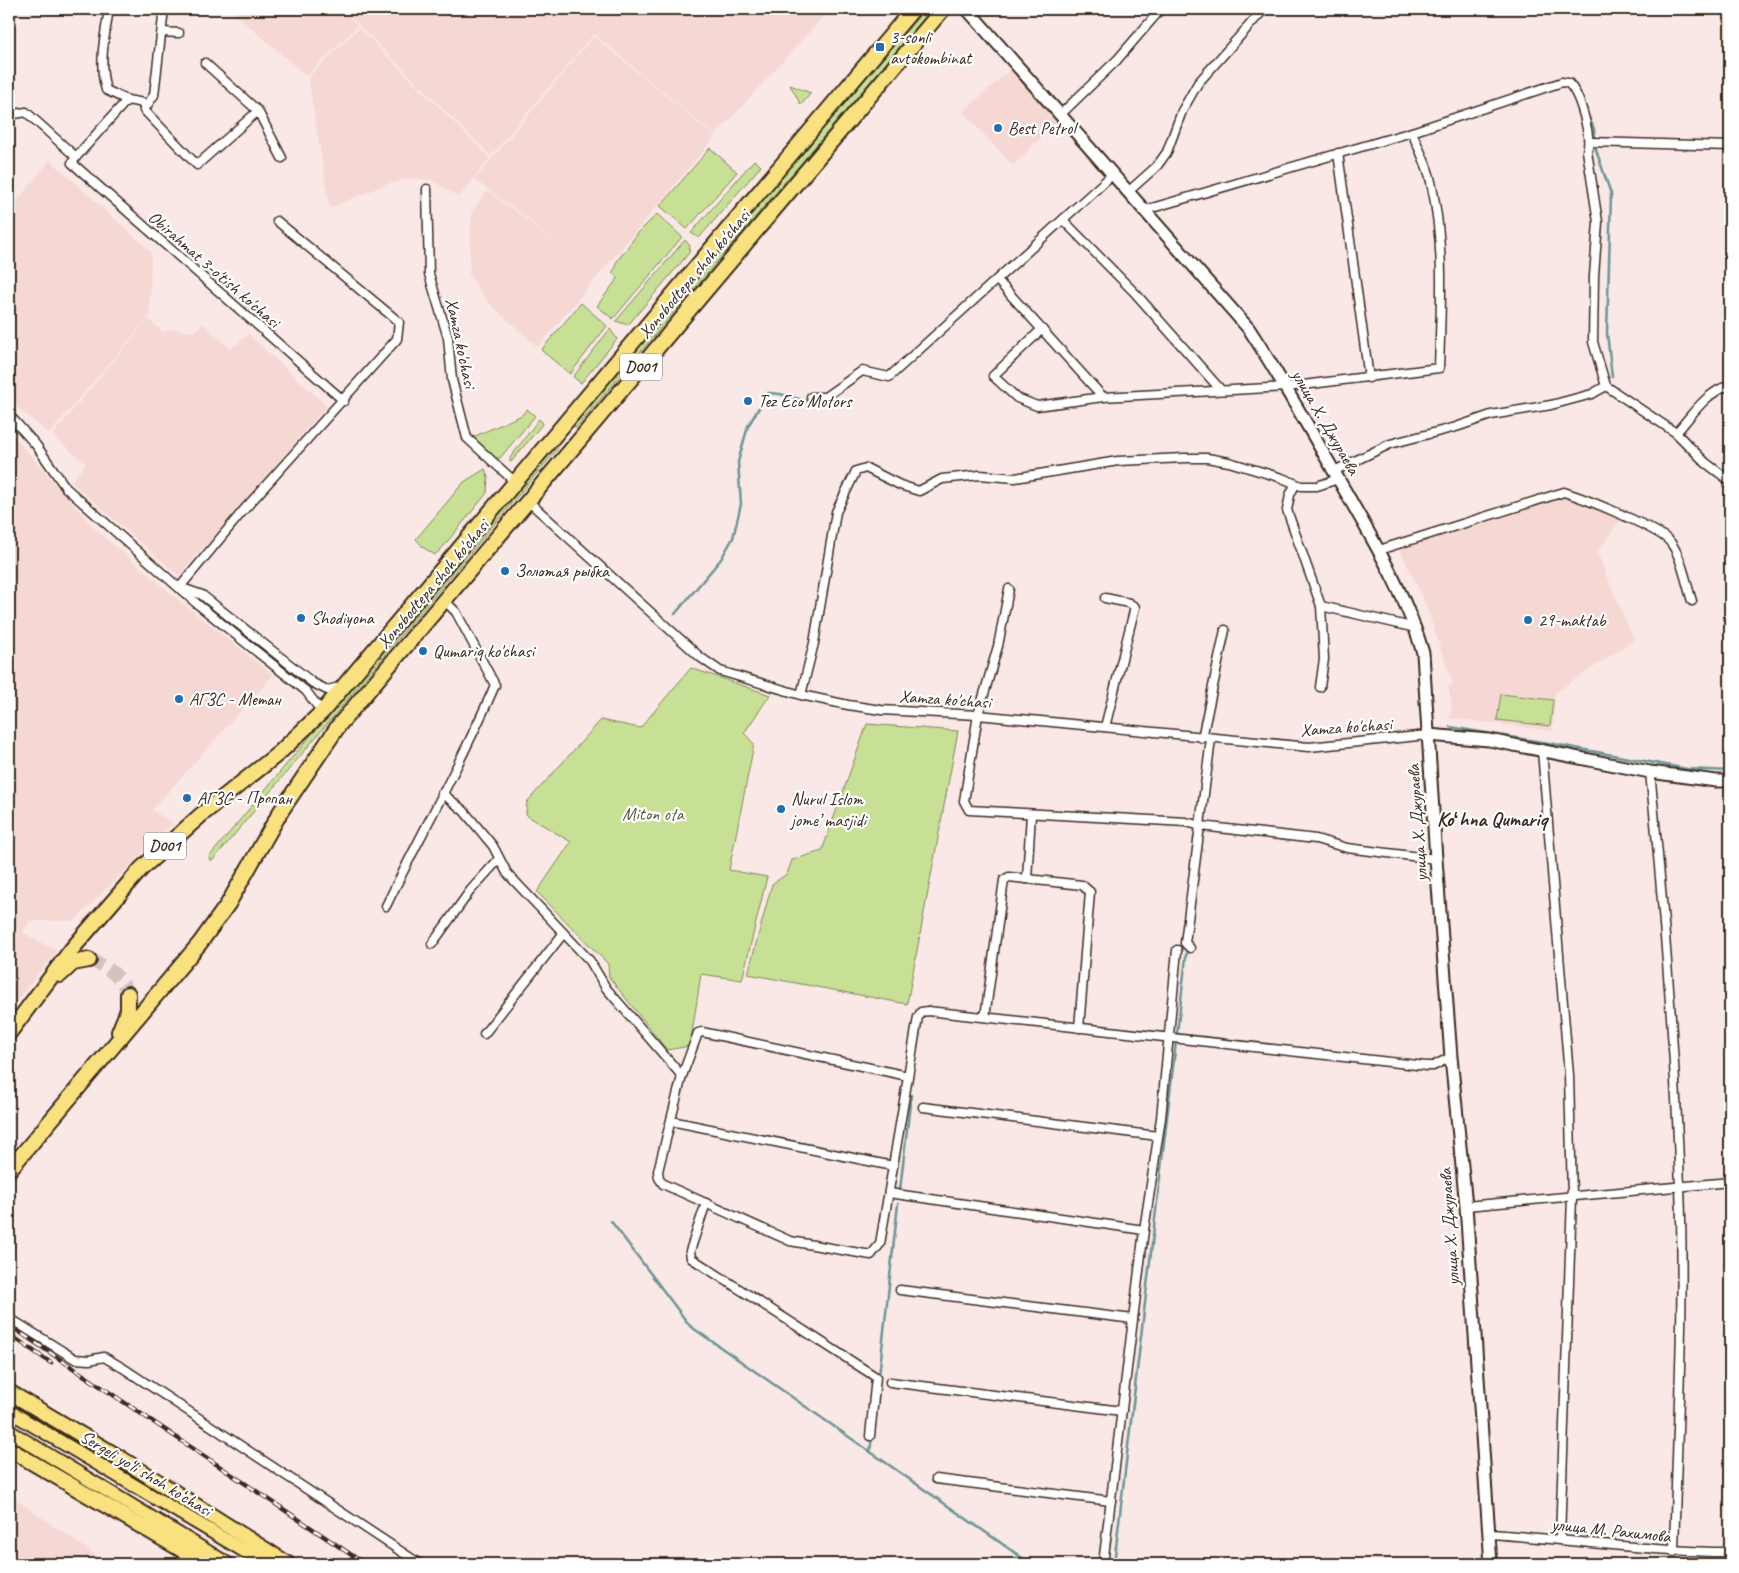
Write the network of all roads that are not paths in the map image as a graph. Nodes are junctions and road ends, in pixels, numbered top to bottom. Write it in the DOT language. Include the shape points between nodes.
graph roads {
  1 [pos="109,9"];
  2 [pos="164,9"];
  3 [pos="913,9"];
  4 [pos="943,9"];
  5 [pos="967,9"];
  6 [pos="1161,9"];
  7 [pos="1264,9"];
  8 [pos="162,32"];
  9 [pos="179,34"];
  10 [pos="205,62"];
  11 [pos="127,100"];
  12 [pos="144,110"];
  13 [pos="258,111"];
  14 [pos="9,115"];
  15 [pos="1060,115"];
  16 [pos="1412,132"];
  17 [pos="1590,142"];
  18 [pos="1730,146"];
  19 [pos="1338,154"];
  20 [pos="76,157"];
  21 [pos="282,158"];
  22 [pos="1113,174"];
  23 [pos="427,189"];
  24 [pos="1129,191"];
  25 [pos="1145,210"];
  26 [pos="1063,220"];
  27 [pos="277,221"];
  28 [pos="998,281"];
  29 [pos="1042,329"];
  30 [pos="1369,378"];
  31 [pos="1730,385"];
  32 [pos="1606,386"];
  33 [pos="1287,387"];
  34 [pos="1220,389"];
  35 [pos="811,397"];
  36 [pos="1103,397"];
  37 [pos="344,401"];
  38 [pos="9,416"];
  39 [pos="1676,433"];
  40 [pos="554,436"];
  41 [pos="570,450"];
  42 [pos="1336,475"];
  43 [pos="1730,481"];
  44 [pos="515,482"];
  45 [pos="1296,485"];
  46 [pos="528,501"];
  47 [pos="1378,550"];
  48 [pos="180,587"];
  49 [pos="1009,589"];
  50 [pos="1105,598"];
  51 [pos="444,600"];
  52 [pos="1692,601"];
  53 [pos="1321,606"];
  54 [pos="1416,628"];
  55 [pos="1225,630"];
  56 [pos="346,684"];
  57 [pos="1320,687"];
  58 [pos="801,695"];
  59 [pos="322,712"];
  60 [pos="978,715"];
  61 [pos="1105,727"];
  62 [pos="1428,735"];
  63 [pos="1202,738"];
  64 [pos="1211,739"];
  65 [pos="1542,751"];
  66 [pos="1650,772"];
  67 [pos="1730,781"];
  68 [pos="442,793"];
  69 [pos="1031,814"];
  70 [pos="1201,826"];
  71 [pos="1436,859"];
  72 [pos="498,860"];
  73 [pos="1027,879"];
  74 [pos="386,906"];
  75 [pos="563,934"];
  76 [pos="432,944"];
  77 [pos="1190,948"];
  78 [pos="1177,950"];
  79 [pos="90,960"];
  80 [pos="128,994"];
  81 [pos="32,1004"];
  82 [pos="985,1017"];
  83 [pos="1080,1028"];
  84 [pos="9,1033"];
  85 [pos="484,1034"];
  86 [pos="1168,1038"];
  87 [pos="109,1050"];
  88 [pos="1451,1057"];
  89 [pos="682,1076"];
  90 [pos="908,1076"];
  91 [pos="923,1107"];
  92 [pos="55,1113"];
  93 [pos="671,1120"];
  94 [pos="1158,1136"];
  95 [pos="893,1166"];
  96 [pos="9,1170"];
  97 [pos="9,1177"];
  98 [pos="1730,1182"];
  99 [pos="1680,1188"];
  100 [pos="889,1193"];
  101 [pos="1572,1197"];
  102 [pos="706,1203"];
  103 [pos="1466,1206"];
  104 [pos="1144,1230"];
  105 [pos="900,1290"];
  106 [pos="9,1318"];
  107 [pos="1133,1319"];
  108 [pos="890,1382"];
  109 [pos="9,1392"];
  110 [pos="9,1411"];
  111 [pos="1122,1411"];
  112 [pos="9,1431"];
  113 [pos="870,1436"];
  114 [pos="9,1449"];
  115 [pos="936,1479"];
  116 [pos="1111,1501"];
  117 [pos="1489,1534"];
  118 [pos="1560,1538"];
  119 [pos="1674,1552"];
  120 [pos="1730,1552"];
  121 [pos="206,1564"];
  122 [pos="228,1564"];
  123 [pos="266,1564"];
  124 [pos="288,1564"];
  125 [pos="420,1564"];
  126 [pos="1103,1564"];
  127 [pos="1491,1564"];
  1 -- 11 [label="street" via="102,76 106,90"];
  2 -- 8 [label="street"];
  3 -- 40 [label="highway, Xonobodtepa shoh ko'chasi / D001"];
  4 -- 41 [label="highway, Xonobodtepa shoh ko'chasi / D001"];
  5 -- 15 [label="street, улица Х. Джураева"];
  6 -- 15 [label="street" via="1117,60"];
  7 -- 24 [label="street" via="1198,84 1182,111 1167,152 1157,166"];
  8 -- 9 [label="street"];
  8 -- 12 [label="street" via="154,95"];
  10 -- 13 [label="street"];
  11 -- 12 [label="street" via="144,103"];
  11 -- 20 [label="street"];
  12 -- 13 [label="street" via="197,165"];
  13 -- 21 [label="street"];
  14 -- 20 [label="street, Obirahmat 3-o'tish ko'chasi" via="26,112"];
  15 -- 22 [label="street, улица Х. Джураева"];
  16 -- 17 [label="street" via="1562,82 1571,85 1582,110"];
  16 -- 19 [label="street"];
  16 -- 30 [label="street" via="1431,180 1438,222 1442,269 1439,368"];
  17 -- 18 [label="street"];
  17 -- 32 [label="street" via="1588,151 1598,222 1594,342"];
  19 -- 25 [label="street"];
  19 -- 30 [label="street"];
  20 -- 37 [label="street, Obirahmat 3-o'tish ko'chasi" via="72,163"];
  22 -- 24 [label="street, улица Х. Джураева"];
  22 -- 26 [label="street"];
  23 -- 44 [label="street, Xamza ko'chasi" via="429,274 448,338 452,380 467,438"];
  24 -- 25 [label="street, улица Х. Джураева"];
  25 -- 33 [label="street, улица Х. Джураева" via="1249,329"];
  26 -- 28 [label="street"];
  26 -- 34 [label="street" via="1136,294"];
  27 -- 37 [label="street" via="399,322 397,340"];
  28 -- 29 [label="street"];
  28 -- 35 [label="street" via="889,377 862,371 825,397"];
  29 -- 36 [label="street"];
  29 -- 36 [label="street" via="992,376 1017,398 1037,406"];
  30 -- 33 [label="street"];
  31 -- 39 [label="street" via="1706,398"];
  32 -- 39 [label="street"];
  32 -- 42 [label="street" via="1592,394 1491,415 1390,444"];
  33 -- 34 [label="street"];
  33 -- 42 [label="street, улица Х. Джураева"];
  34 -- 36 [label="street"];
  37 -- 48 [label="street" via="242,512"];
  38 -- 48 [label="street" via="36,444 66,488"];
  39 -- 43 [label="street"];
  40 -- 41 [label="highway" via="566,438"];
  40 -- 44 [label="highway, Xonobodtepa shoh ko'chasi / D001"];
  41 -- 46 [label="highway, Xonobodtepa shoh ko'chasi / D001"];
  42 -- 45 [label="street" via="1317,486"];
  42 -- 47 [label="street, улица Х. Джураева"];
  44 -- 56 [label="highway, Xonobodtepa shoh ko'chasi / D001"];
  45 -- 53 [label="street" via="1287,510"];
  45 -- 58 [label="street" via="1282,478 1207,458 1118,461 1015,478 980,475 942,479 919,491 860,468 836,512 814,643"];
  46 -- 51 [label="highway, Xonobodtepa shoh ko'chasi / D001"];
  46 -- 58 [label="street, Xamza ko'chasi" via="700,657 720,671"];
  47 -- 52 [label="street" via="1564,492 1588,499 1664,536 1675,549"];
  47 -- 54 [label="street, улица Х. Джураева"];
  48 -- 56 [label="street" via="202,595 320,688 336,689"];
  48 -- 59 [label="street" via="202,609 306,691"];
  49 -- 60 [label="street" via="998,646"];
  50 -- 61 [label="street" via="1130,602 1134,607"];
  51 -- 68 [label="street" via="456,612 495,685 472,738"];
  51 -- 87 [label="highway, Xonobodtepa shoh ko'chasi / D001" via="338,725 281,811 214,924"];
  53 -- 54 [label="street"];
  53 -- 57 [label="street" via="1324,659"];
  54 -- 62 [label="street, улица Х. Джураева" via="1423,653"];
  55 -- 63 [label="street"];
  56 -- 59 [label="highway, Xonobodtepa shoh ko'chasi / D001"];
  58 -- 60 [label="street, Xamza ko'chasi" via="881,710"];
  59 -- 81 [label="highway, D001" via="279,753 201,815 142,869 72,949"];
  60 -- 61 [label="street, Xamza ko'chasi"];
  60 -- 69 [label="street" via="965,806 969,810"];
  61 -- 63 [label="street, Xamza ko'chasi"];
  62 -- 64 [label="street, Xamza ko'chasi" via="1309,747"];
  62 -- 65 [label="street" via="1489,740"];
  62 -- 71 [label="street, улица Х. Джураева"];
  63 -- 64 [label="street, Xamza ko'chasi"];
  64 -- 70 [label="street"];
  65 -- 66 [label="street"];
  65 -- 101 [label="street" via="1569,1075"];
  66 -- 67 [label="street"];
  66 -- 99 [label="street" via="1659,861"];
  68 -- 72 [label="street" via="464,811 493,846"];
  68 -- 74 [label="street"];
  69 -- 70 [label="street" via="1186,822"];
  69 -- 73 [label="street"];
  70 -- 71 [label="street" via="1316,839 1347,848"];
  70 -- 77 [label="street" via="1185,943"];
  71 -- 88 [label="street, улица Х. Джураева"];
  72 -- 75 [label="street"];
  72 -- 76 [label="street" via="470,891"];
  73 -- 82 [label="street" via="1009,877 1002,885"];
  73 -- 83 [label="street" via="1082,884 1090,892"];
  75 -- 85 [label="street"];
  75 -- 89 [label="street" via="590,961 606,988"];
  78 -- 86 [label="street"];
  79 -- 81 [label="highway" via="69,966"];
  80 -- 87 [label="highway" via="126,1018"];
  81 -- 84 [label="highway, D001"];
  82 -- 83 [label="street"];
  82 -- 90 [label="street" via="928,1010 921,1012"];
  83 -- 86 [label="street"];
  86 -- 88 [label="street" via="1426,1066"];
  86 -- 94 [label="street"];
  87 -- 92 [label="highway, D001"];
  88 -- 103 [label="street, улица Х. Джураева"];
  89 -- 90 [label="street" via="695,1037 702,1032"];
  89 -- 93 [label="street"];
  90 -- 95 [label="street"];
  91 -- 94 [label="street"];
  92 -- 96 [label="highway, D001"];
  92 -- 97 [label="highway"];
  93 -- 95 [label="street"];
  93 -- 102 [label="street" via="659,1178 663,1184"];
  94 -- 104 [label="street"];
  95 -- 100 [label="street"];
  98 -- 99 [label="street"];
  99 -- 101 [label="street"];
  99 -- 119 [label="street" via="1682,1306"];
  100 -- 102 [label="street" via="880,1244 871,1255 790,1241"];
  100 -- 104 [label="street"];
  101 -- 103 [label="street"];
  101 -- 118 [label="street"];
  102 -- 113 [label="street" via="690,1250 691,1258 876,1376"];
  103 -- 117 [label="street, улица Х. Джураева"];
  104 -- 107 [label="street"];
  105 -- 107 [label="street"];
  106 -- 125 [label="street" via="75,1359 104,1357 124,1368"];
  107 -- 111 [label="street"];
  108 -- 111 [label="street"];
  109 -- 124 [label="highway"];
  110 -- 123 [label="main road, Sergeli yo‘li shoh ko‘chasi"];
  111 -- 116 [label="street"];
  112 -- 122 [label="main road, Sergeli yo‘li shoh ko‘chasi"];
  114 -- 121 [label="highway"];
  115 -- 116 [label="street"];
  116 -- 126 [label="street"];
  117 -- 118 [label="street, улица М. Рахимова"];
  117 -- 127 [label="street, улица Х. Джураева"];
  118 -- 119 [label="street, улица М. Рахимова"];
  119 -- 120 [label="street, улица М. Рахимова"];
}
